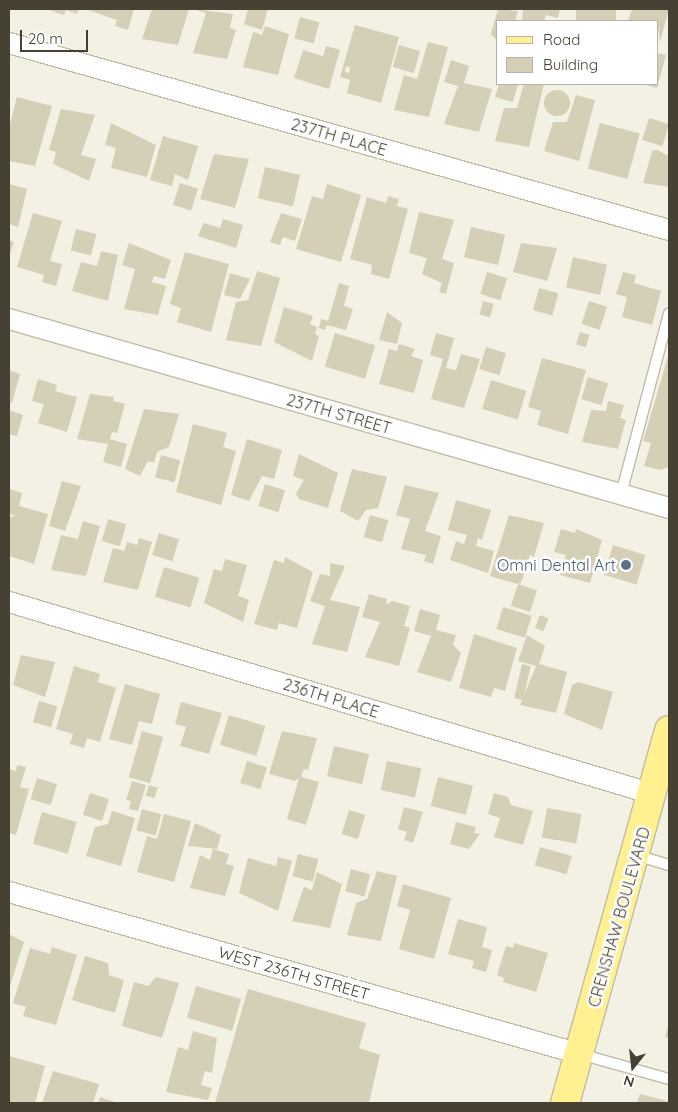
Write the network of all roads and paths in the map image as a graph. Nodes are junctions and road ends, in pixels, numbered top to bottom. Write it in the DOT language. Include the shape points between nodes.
graph roads {
  1 [pos="9,43"];
  2 [pos="669,230"];
  3 [pos="669,313"];
  4 [pos="9,319"];
  5 [pos="620,494"];
  6 [pos="669,508"];
  7 [pos="9,602"];
  8 [pos="669,730"];
  9 [pos="659,789"];
  10 [pos="636,855"];
  11 [pos="669,865"];
  12 [pos="9,892"];
  13 [pos="580,1054"];
  14 [pos="669,1079"];
  15 [pos="566,1103"];
  1 -- 2 [label="street, 237TH PLACE"];
  3 -- 5 [label="lane"];
  4 -- 5 [label="street, 237TH STREET"];
  5 -- 6 [label="street, 237TH STREET"];
  7 -- 9 [label="street, 236TH PLACE"];
  8 -- 9 [label="main road, CRENSHAW BOULEVARD"];
  9 -- 10 [label="main road, CRENSHAW BOULEVARD"];
  10 -- 11 [label="lane"];
  10 -- 13 [label="main road, CRENSHAW BOULEVARD"];
  12 -- 13 [label="street, WEST 236TH STREET"];
  13 -- 14 [label="lane"];
  13 -- 15 [label="main road, CRENSHAW BOULEVARD"];
}
